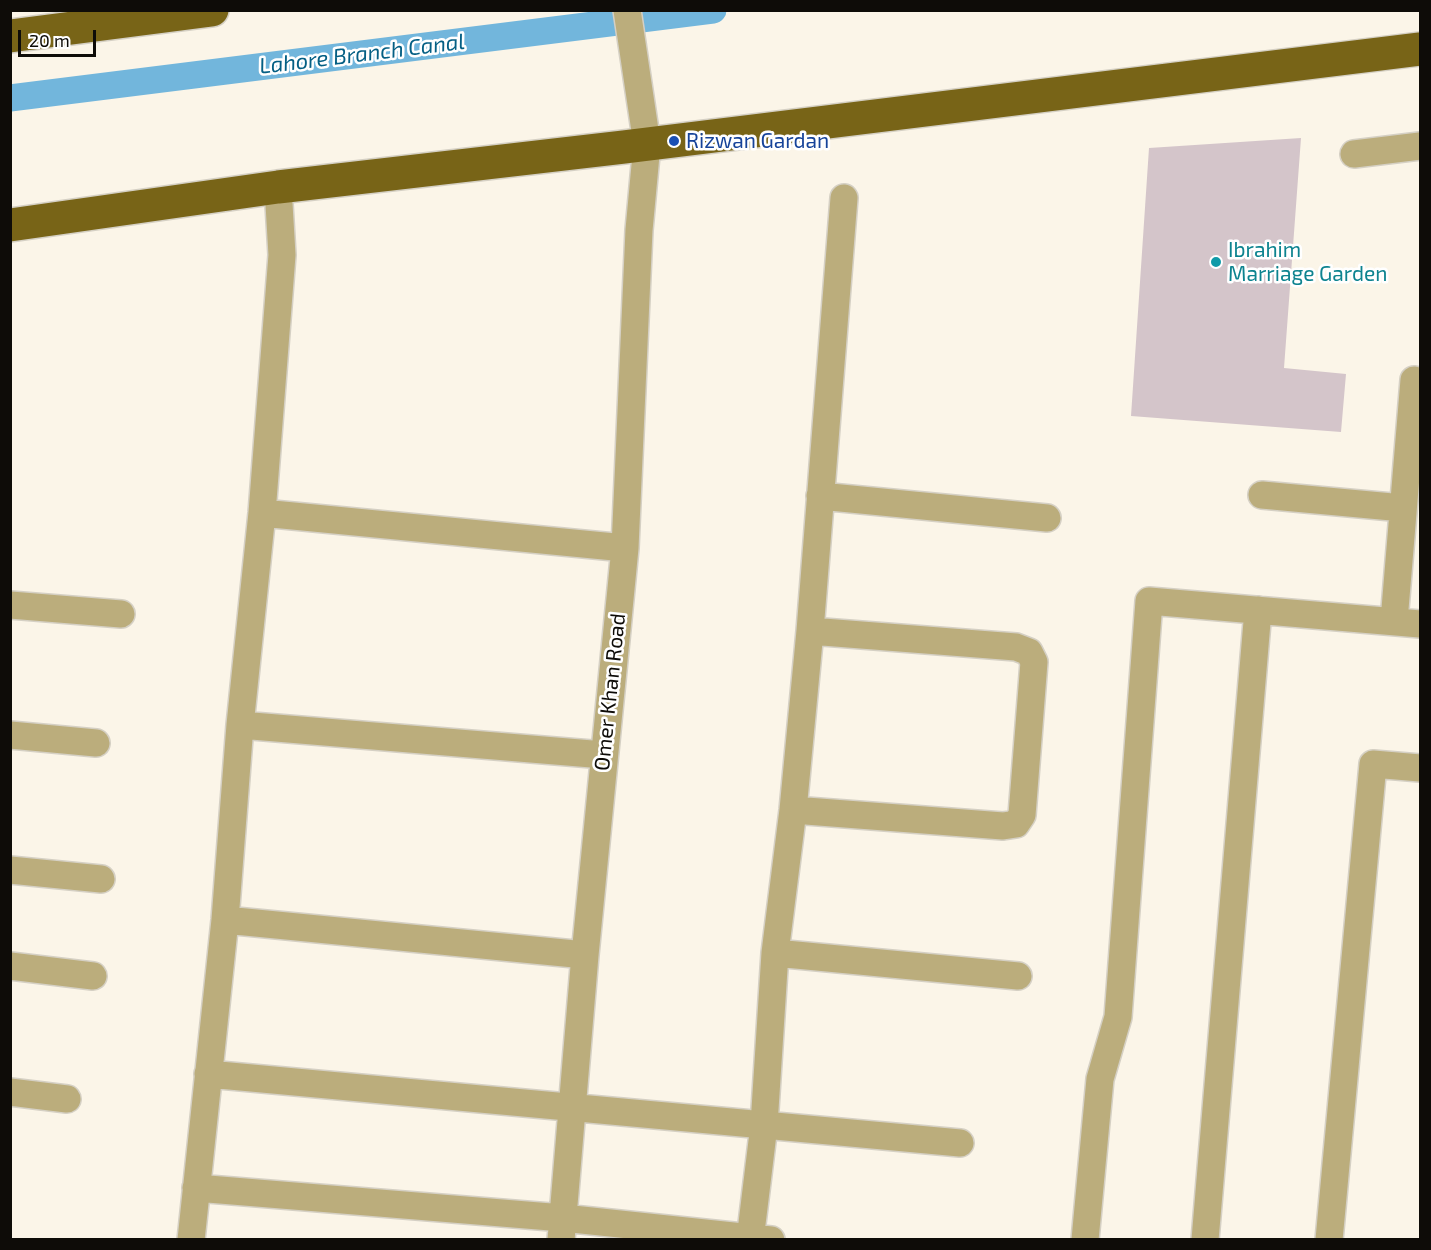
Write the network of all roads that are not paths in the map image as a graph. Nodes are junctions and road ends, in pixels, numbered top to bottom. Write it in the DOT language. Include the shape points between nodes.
graph roads {
  1 [pos="212,10"];
  2 [pos="627,10"];
  3 [pos="10,36"];
  4 [pos="1420,49"];
  5 [pos="647,144"];
  6 [pos="1420,146"];
  7 [pos="1354,154"];
  8 [pos="278,187"];
  9 [pos="844,198"];
  10 [pos="10,225"];
  11 [pos="1414,380"];
  12 [pos="1262,495"];
  13 [pos="820,496"];
  14 [pos="1403,508"];
  15 [pos="262,513"];
  16 [pos="1047,518"];
  17 [pos="625,548"];
  18 [pos="10,604"];
  19 [pos="1258,610"];
  20 [pos="121,614"];
  21 [pos="1394,621"];
  22 [pos="1420,624"];
  23 [pos="810,631"];
  24 [pos="240,724"];
  25 [pos="10,735"];
  26 [pos="96,743"];
  27 [pos="604,755"];
  28 [pos="1420,768"];
  29 [pos="793,810"];
  30 [pos="10,870"];
  31 [pos="101,879"];
  32 [pos="225,920"];
  33 [pos="775,953"];
  34 [pos="585,954"];
  35 [pos="10,966"];
  36 [pos="93,976"];
  37 [pos="1018,976"];
  38 [pos="208,1074"];
  39 [pos="10,1092"];
  40 [pos="68,1099"];
  41 [pos="573,1108"];
  42 [pos="764,1125"];
  43 [pos="960,1143"];
  44 [pos="196,1188"];
  45 [pos="562,1229"];
  46 [pos="192,1239"];
  47 [pos="757,1239"];
  48 [pos="1085,1239"];
  49 [pos="1205,1239"];
  50 [pos="1329,1239"];
  1 -- 3 [label="highway"];
  2 -- 5 [label="street, Omer Khan Road"];
  4 -- 5 [label="highway"];
  5 -- 8 [label="highway"];
  5 -- 17 [label="street, Omer Khan Road" via="639,230"];
  6 -- 7 [label="street"];
  8 -- 10 [label="highway"];
  8 -- 15 [label="street" via="282,255"];
  9 -- 13 [label="street"];
  11 -- 14 [label="street"];
  12 -- 14 [label="street"];
  13 -- 16 [label="street"];
  13 -- 23 [label="street"];
  14 -- 21 [label="street"];
  15 -- 17 [label="street"];
  15 -- 24 [label="street"];
  17 -- 27 [label="street, Omer Khan Road"];
  18 -- 20 [label="street"];
  19 -- 21 [label="street"];
  19 -- 48 [label="street" via="1149,601 1118,1017 1100,1079"];
  19 -- 49 [label="street"];
  21 -- 22 [label="street"];
  23 -- 29 [label="street"];
  23 -- 29 [label="street" via="1016,647 1029,652 1034,662 1022,814 1016,824 1002,826"];
  24 -- 27 [label="street"];
  24 -- 32 [label="street"];
  25 -- 26 [label="street"];
  27 -- 34 [label="street, Omer Khan Road"];
  28 -- 50 [label="street" via="1372,764"];
  29 -- 33 [label="street"];
  30 -- 31 [label="street"];
  32 -- 34 [label="street"];
  32 -- 38 [label="street"];
  33 -- 37 [label="street"];
  33 -- 42 [label="street"];
  34 -- 41 [label="street, Omer Khan Road"];
  35 -- 36 [label="street"];
  38 -- 41 [label="street"];
  38 -- 44 [label="street"];
  39 -- 40 [label="street"];
  41 -- 42 [label="street"];
  41 -- 45 [label="street, Omer Khan Road"];
  42 -- 43 [label="street"];
  42 -- 47 [label="street"];
  44 -- 45 [label="street"];
  44 -- 46 [label="street"];
  45 -- 47 [label="street"];
}
